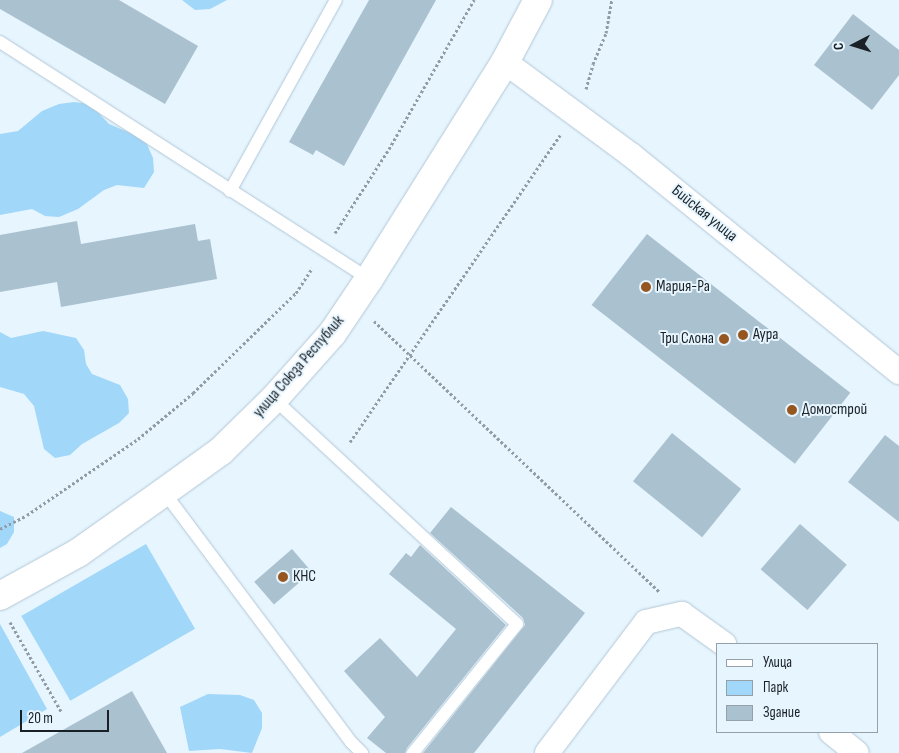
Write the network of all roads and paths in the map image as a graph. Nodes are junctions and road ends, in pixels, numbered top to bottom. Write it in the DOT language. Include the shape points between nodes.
graph roads {
  1 [pos="336,0"];
  2 [pos="474,0"];
  3 [pos="538,0"];
  4 [pos="612,0"];
  5 [pos="0,42"];
  6 [pos="505,62"];
  7 [pos="575,113"];
  8 [pos="230,191"];
  9 [pos="323,251"];
  10 [pos="369,280"];
  11 [pos="354,302"];
  12 [pos="409,355"];
  13 [pos="899,372"];
  14 [pos="274,399"];
  15 [pos="338,459"];
  16 [pos="164,492"];
  17 [pos="0,529"];
  18 [pos="2,605"];
  19 [pos="682,614"];
  20 [pos="723,643"];
  21 [pos="61,710"];
  22 [pos="832,733"];
  23 [pos="362,753"];
  24 [pos="413,753"];
  25 [pos="547,753"];
  26 [pos="857,753"];
  1 -- 8 [label="lane"];
  2 -- 9 [label="path" via="389,149"];
  3 -- 6 [label="street, улица Союза Республик"];
  4 -- 7 [label="path" via="606,33"];
  5 -- 8 [label="lane"];
  6 -- 7 [label="street, Бийская улица"];
  6 -- 10 [label="street, улица Союза Республик"];
  7 -- 12 [label="path"];
  7 -- 13 [label="street, Бийская улица"];
  8 -- 9 [label="lane"];
  9 -- 10 [label="lane"];
  9 -- 17 [label="path" via="296,293 193,393 138,439 27,515"];
  10 -- 11 [label="street, улица Союза Республик"];
  11 -- 12 [label="path"];
  11 -- 14 [label="street, улица Союза Республик" via="332,334"];
  12 -- 15 [label="path"];
  12 -- 19 [label="path"];
  14 -- 15 [label="lane"];
  14 -- 16 [label="street, улица Союза Республик" via="220,451"];
  15 -- 24 [label="lane" via="517,624"];
  16 -- 18 [label="street, улица Союза Республик"];
  16 -- 23 [label="lane"];
  18 -- 21 [label="path"];
  19 -- 20 [label="street"];
  19 -- 25 [label="street" via="646,622"];
  22 -- 26 [label="street"];
}
